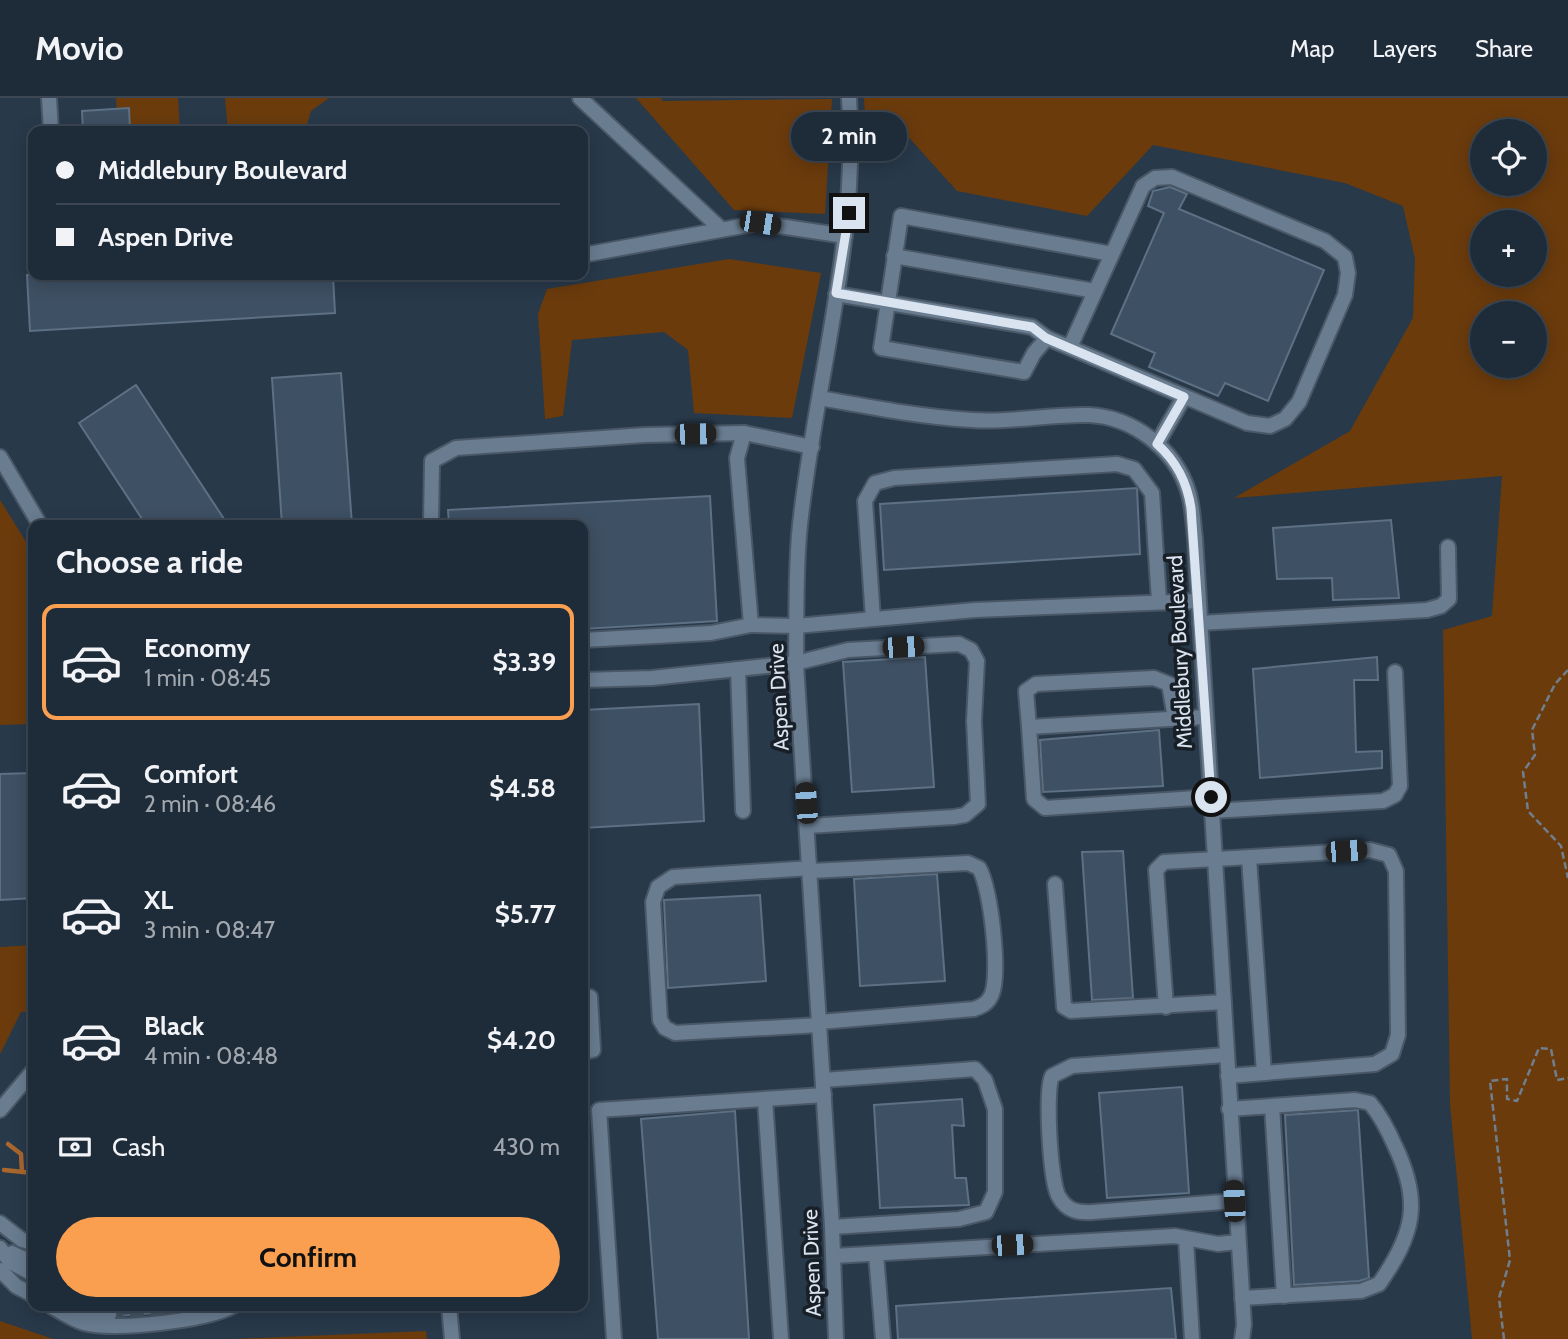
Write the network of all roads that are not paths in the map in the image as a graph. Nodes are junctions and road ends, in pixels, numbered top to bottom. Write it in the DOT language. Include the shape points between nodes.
graph roads {
  1 [pos="49,98"];
  2 [pos="580,98"];
  3 [pos="849,98"];
  4 [pos="51,126"];
  5 [pos="722,229"];
  6 [pos="845,236"];
  7 [pos="588,254"];
  8 [pos="1112,254"];
  9 [pos="894,256"];
  10 [pos="1095,291"];
  11 [pos="836,293"];
  12 [pos="887,302"];
  13 [pos="1046,338"];
  14 [pos="1070,347"];
  15 [pos="1184,397"];
  16 [pos="820,398"];
  17 [pos="744,433"];
  18 [pos="1157,444"];
  19 [pos="812,447"];
  20 [pos="0,457"];
  21 [pos="37,520"];
  22 [pos="431,520"];
  23 [pos="1448,547"];
  24 [pos="1159,601"];
  25 [pos="1198,601"];
  26 [pos="873,619"];
  27 [pos="1200,624"];
  28 [pos="751,625"];
  29 [pos="796,626"];
  30 [pos="588,640"];
  31 [pos="796,663"];
  32 [pos="738,669"];
  33 [pos="1395,672"];
  34 [pos="588,680"];
  35 [pos="1205,717"];
  36 [pos="1175,718"];
  37 [pos="1029,727"];
  38 [pos="1211,804"];
  39 [pos="743,811"];
  40 [pos="808,826"];
  41 [pos="1249,858"];
  42 [pos="1215,860"];
  43 [pos="811,869"];
  44 [pos="1055,884"];
  45 [pos="590,997"];
  46 [pos="1224,1002"];
  47 [pos="1166,1007"];
  48 [pos="820,1024"];
  49 [pos="588,1051"];
  50 [pos="1227,1055"];
  51 [pos="1264,1073"];
  52 [pos="1228,1076"];
  53 [pos="28,1077"];
  54 [pos="823,1080"];
  55 [pos="824,1095"];
  56 [pos="765,1099"];
  57 [pos="1272,1106"];
  58 [pos="1230,1109"];
  59 [pos="0,1110"];
  60 [pos="1234,1201"];
  61 [pos="0,1223"];
  62 [pos="832,1227"];
  63 [pos="0,1234"];
  64 [pos="1186,1240"];
  65 [pos="28,1242"];
  66 [pos="1238,1242"];
  67 [pos="0,1246"];
  68 [pos="28,1251"];
  69 [pos="876,1254"];
  70 [pos="834,1256"];
  71 [pos="28,1261"];
  72 [pos="0,1268"];
  73 [pos="28,1271"];
  74 [pos="28,1282"];
  75 [pos="28,1292"];
  76 [pos="1283,1296"];
  77 [pos="1242,1298"];
  78 [pos="60,1311"];
  79 [pos="89,1311"];
  80 [pos="222,1311"];
  81 [pos="449,1311"];
  82 [pos="109,1315"];
  83 [pos="452,1339"];
  84 [pos="614,1339"];
  85 [pos="781,1339"];
  86 [pos="836,1339"];
  87 [pos="883,1339"];
  88 [pos="1192,1339"];
  89 [pos="1242,1339"];
  1 -- 4 [label="street"];
  2 -- 5 [label="street"];
  3 -- 6 [label="street, Aspen Drive"];
  5 -- 6 [label="street" via="760,223"];
  5 -- 7 [label="street"];
  6 -- 11 [label="street, Aspen Drive"];
  8 -- 9 [label="street" via="901,216"];
  8 -- 10 [label="street"];
  8 -- 15 [label="street" via="1143,186 1155,178 1172,177 1325,241 1345,257 1345,295 1298,402 1285,419 1270,426 1247,423"];
  9 -- 10 [label="street"];
  9 -- 12 [label="street"];
  10 -- 14 [label="street"];
  11 -- 12 [label="street"];
  11 -- 16 [label="street, Aspen Drive"];
  12 -- 13 [label="street" via="1032,327"];
  12 -- 13 [label="street" via="881,348 1024,372"];
  13 -- 14 [label="street"];
  14 -- 15 [label="street"];
  15 -- 18 [label="street"];
  16 -- 18 [label="street, Middlebury Boulevard" via="975,421 1103,416 1137,429"];
  16 -- 19 [label="street, Aspen Drive"];
  17 -- 19 [label="street"];
  17 -- 22 [label="street" via="456,448 432,461"];
  17 -- 28 [label="street" via="737,458"];
  18 -- 25 [label="street, Middlebury Boulevard" via="1178,468 1189,493"];
  19 -- 29 [label="street, Aspen Drive" via="800,525"];
  20 -- 21 [label="street"];
  23 -- 27 [label="street" via="1449,599 1441,606"];
  24 -- 25 [label="street"];
  24 -- 26 [label="street"];
  24 -- 26 [label="street" via="1150,488 1126,466 1070,466 875,483 865,501"];
  25 -- 27 [label="street, Middlebury Boulevard"];
  26 -- 29 [label="street"];
  27 -- 35 [label="street, Middlebury Boulevard"];
  28 -- 29 [label="street"];
  28 -- 30 [label="street" via="711,633"];
  29 -- 31 [label="street, Aspen Drive"];
  31 -- 32 [label="street"];
  31 -- 40 [label="street, Aspen Drive"];
  31 -- 40 [label="street" via="848,650 959,644 971,650 977,661 978,804 974,810 954,817"];
  32 -- 34 [label="street"];
  32 -- 39 [label="street"];
  33 -- 38 [label="street" via="1400,786 1395,795 1383,802"];
  35 -- 36 [label="street"];
  35 -- 38 [label="street, Middlebury Boulevard"];
  36 -- 37 [label="street"];
  36 -- 37 [label="street" via="1172,692 1163,679 1101,681 1030,687 1026,691"];
  37 -- 38 [label="street" via="1034,799 1045,808"];
  38 -- 42 [label="street, Middlebury Boulevard"];
  40 -- 43 [label="street, Aspen Drive"];
  41 -- 42 [label="street"];
  41 -- 51 [label="street"];
  41 -- 51 [label="street" via="1370,850 1389,855 1396,871 1397,1048 1375,1064"];
  42 -- 46 [label="street, Middlebury Boulevard"];
  42 -- 47 [label="street" via="1164,862 1156,870"];
  43 -- 48 [label="street, Aspen Drive"];
  43 -- 48 [label="street" via="681,876 658,887 653,902 660,1020 665,1028 675,1033"];
  43 -- 48 [label="street" via="968,863 979,868 986,880 991,909 994,978 986,1004 975,1009"];
  44 -- 47 [label="street" via="1064,1007 1070,1012"];
  45 -- 49 [label="street" via="593,1050"];
  46 -- 47 [label="street"];
  46 -- 50 [label="street, Middlebury Boulevard"];
  48 -- 54 [label="street, Aspen Drive"];
  50 -- 52 [label="street, Middlebury Boulevard"];
  50 -- 60 [label="street" via="1072,1066 1052,1076 1048,1094 1055,1185 1062,1201 1074,1211"];
  51 -- 52 [label="street"];
  52 -- 58 [label="street, Middlebury Boulevard"];
  53 -- 59 [label="street"];
  54 -- 55 [label="street, Aspen Drive"];
  54 -- 62 [label="street" via="975,1069 985,1080 995,1110 995,1192 986,1212 959,1219"];
  55 -- 56 [label="street"];
  55 -- 62 [label="street, Aspen Drive"];
  56 -- 84 [label="street" via="599,1110"];
  56 -- 85 [label="street"];
  57 -- 58 [label="street"];
  57 -- 76 [label="street"];
  57 -- 76 [label="street" via="1355,1100 1370,1104 1389,1131 1413,1193 1411,1222 1379,1284 1361,1291"];
  58 -- 60 [label="street, Middlebury Boulevard"];
  60 -- 66 [label="street, Middlebury Boulevard"];
  61 -- 65 [label="street"];
  62 -- 70 [label="street, Aspen Drive"];
  63 -- 68 [label="street"];
  64 -- 66 [label="street"];
  64 -- 69 [label="street" via="1175,1236"];
  64 -- 88 [label="street"];
  66 -- 77 [label="street, Middlebury Boulevard"];
  67 -- 71 [label="street"];
  67 -- 73 [label="street" via="10,1262"];
  69 -- 70 [label="street"];
  69 -- 87 [label="street"];
  70 -- 86 [label="street, Aspen Drive"];
  72 -- 74 [label="street"];
  72 -- 75 [label="street"];
  76 -- 77 [label="street"];
  77 -- 89 [label="street, Middlebury Boulevard"];
  78 -- 80 [label="street" via="82,1323 106,1326 209,1317"];
  79 -- 82 [label="street"];
  81 -- 83 [label="street"];
}
